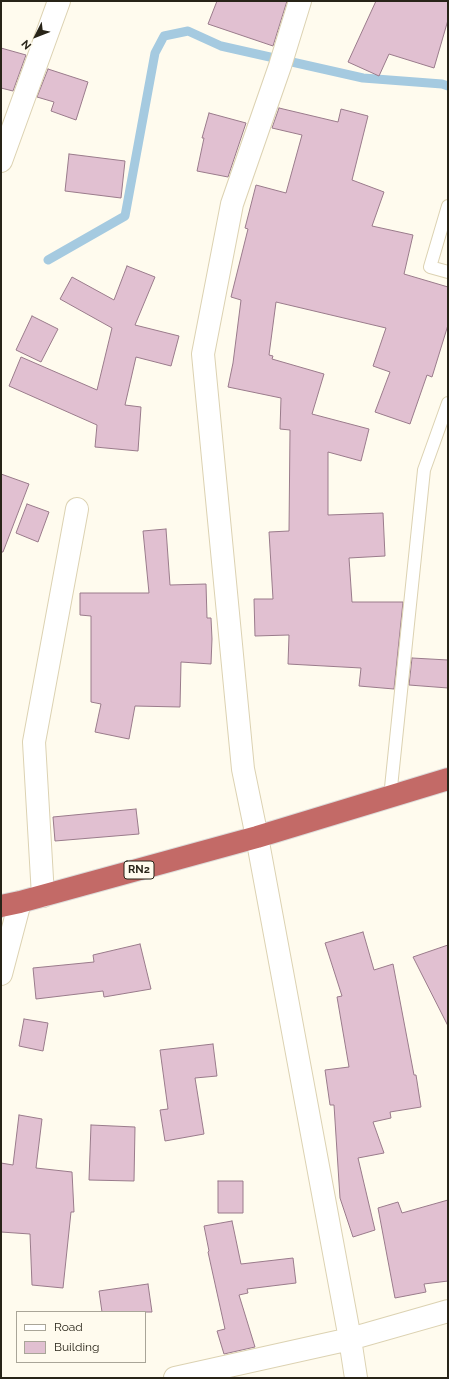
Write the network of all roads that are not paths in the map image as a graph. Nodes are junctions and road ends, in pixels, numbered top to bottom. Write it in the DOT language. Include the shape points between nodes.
graph roads {
  1 [pos="59,1"];
  2 [pos="300,1"];
  3 [pos="1,161"];
  4 [pos="448,206"];
  5 [pos="448,272"];
  6 [pos="448,403"];
  7 [pos="77,509"];
  8 [pos="448,779"];
  9 [pos="390,797"];
  10 [pos="258,837"];
  11 [pos="43,896"];
  12 [pos="10,904"];
  13 [pos="1,974"];
  14 [pos="448,1311"];
  15 [pos="350,1339"];
  16 [pos="175,1378"];
  17 [pos="356,1378"];
  1 -- 3 [label="street"];
  2 -- 10 [label="street" via="232,204 203,354 243,770"];
  4 -- 5 [label="lane" via="430,267"];
  6 -- 9 [label="lane" via="424,470"];
  7 -- 11 [label="street" via="34,742"];
  8 -- 9 [label="highway, RN2"];
  9 -- 10 [label="highway, RN2"];
  10 -- 11 [label="highway, RN2"];
  10 -- 15 [label="street"];
  11 -- 12 [label="highway, RN2"];
  12 -- 13 [label="street"];
  14 -- 15 [label="street"];
  15 -- 16 [label="street"];
  15 -- 17 [label="street"];
}
